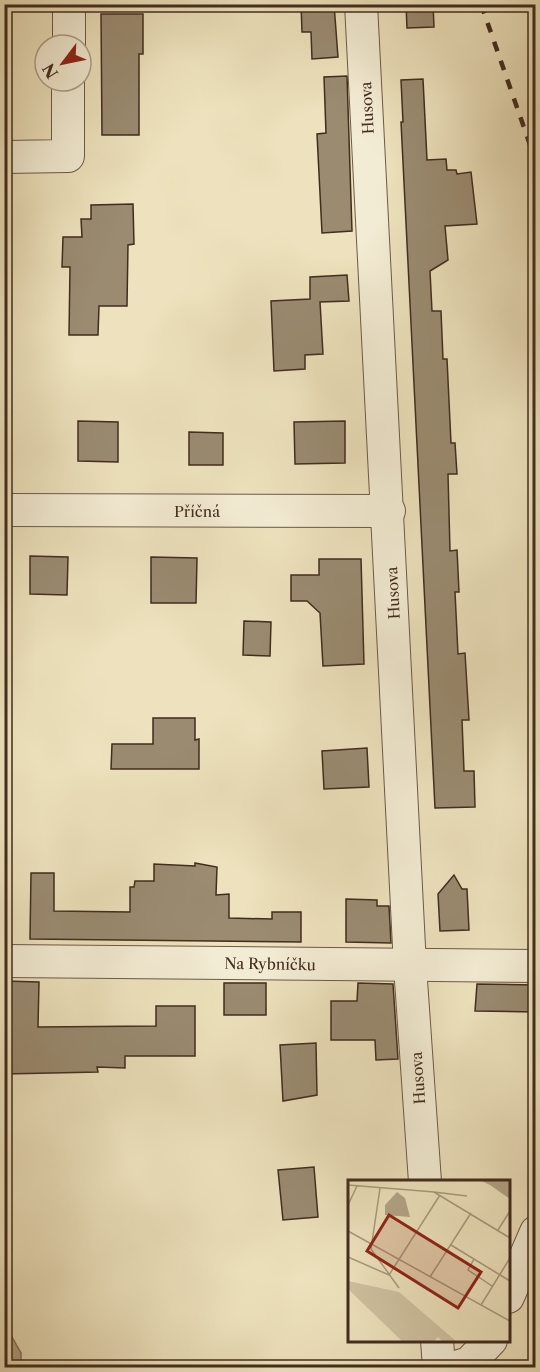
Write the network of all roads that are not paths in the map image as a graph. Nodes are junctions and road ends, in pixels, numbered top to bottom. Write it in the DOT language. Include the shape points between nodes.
graph roads {
  1 [pos="69,4"];
  2 [pos="361,4"];
  3 [pos="69,33"];
  4 [pos="68,93"];
  5 [pos="4,158"];
  6 [pos="4,510"];
  7 [pos="389,511"];
  8 [pos="4,961"];
  9 [pos="410,966"];
  10 [pos="536,966"];
  11 [pos="425,1180"];
  12 [pos="536,1232"];
  13 [pos="510,1292"];
  14 [pos="437,1342"];
  15 [pos="490,1342"];
  16 [pos="439,1368"];
  17 [pos="452,1368"];
  1 -- 3 [label="street"];
  2 -- 7 [label="street, Husova"];
  4 -- 5 [label="street" via="68,156"];
  6 -- 7 [label="street, Příčná"];
  7 -- 9 [label="street, Husova"];
  8 -- 9 [label="street, Na Rybníčku"];
  9 -- 10 [label="street, Na Rybníčku"];
  9 -- 11 [label="street, Husova"];
  12 -- 13 [label="street"];
  14 -- 16 [label="street"];
  15 -- 17 [label="street" via="469,1363"];
}
